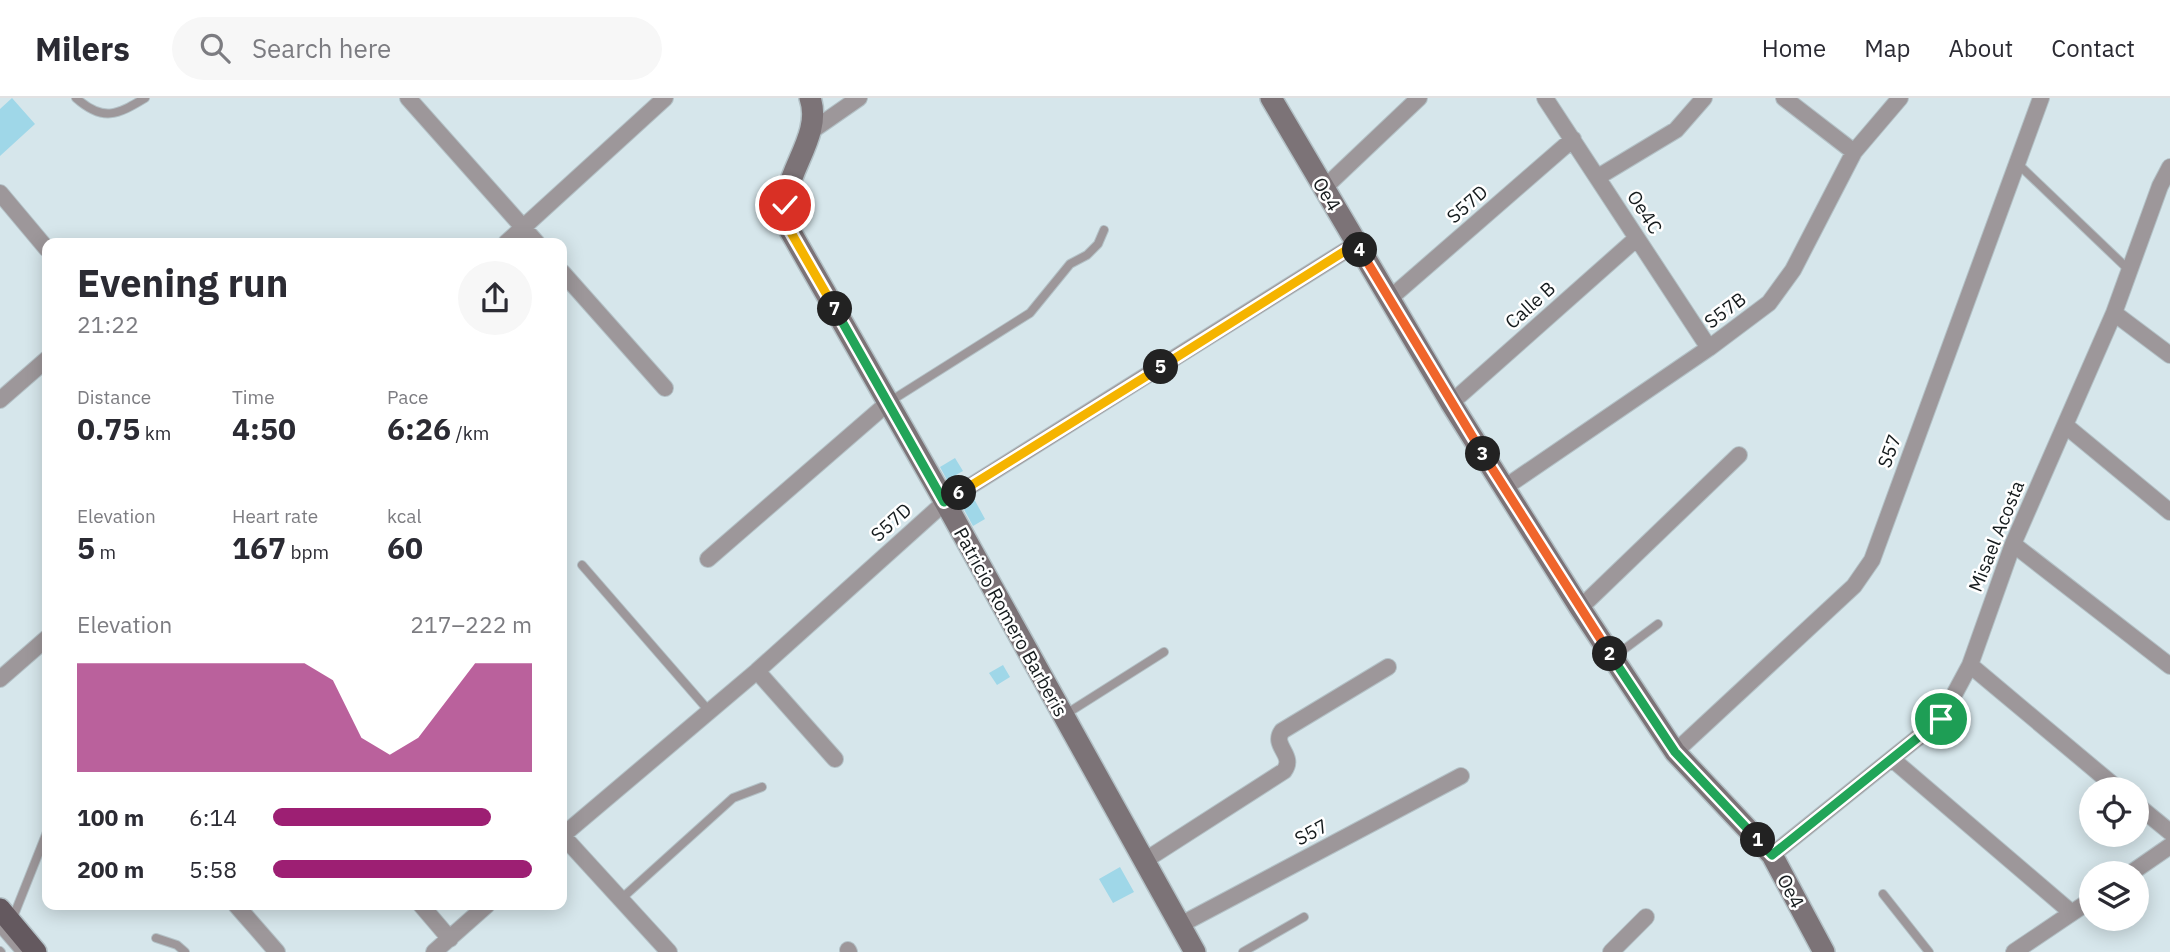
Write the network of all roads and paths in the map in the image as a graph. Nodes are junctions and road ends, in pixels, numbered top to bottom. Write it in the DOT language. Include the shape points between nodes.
graph roads {
  1 [pos="76,98"];
  2 [pos="145,98"];
  3 [pos="408,98"];
  4 [pos="665,98"];
  5 [pos="810,98"];
  6 [pos="859,98"];
  7 [pos="1271,98"];
  8 [pos="1419,98"];
  9 [pos="1545,98"];
  10 [pos="1704,98"];
  11 [pos="1900,98"];
  12 [pos="2040,98"];
  13 [pos="1787,99"];
  14 [pos="810,132"];
  15 [pos="1573,139"];
  16 [pos="1854,152"];
  17 [pos="2016,162"];
  18 [pos="2170,167"];
  19 [pos="1598,177"];
  20 [pos="1323,188"];
  21 [pos="2165,190"];
  22 [pos="0,193"];
  23 [pos="523,228"];
  24 [pos="1104,230"];
  25 [pos="512,238"];
  26 [pos="532,238"];
  27 [pos="1637,238"];
  28 [pos="42,243"];
  29 [pos="1356,244"];
  30 [pos="2130,271"];
  31 [pos="567,278"];
  32 [pos="1388,300"];
  33 [pos="2115,313"];
  34 [pos="1709,348"];
  35 [pos="2170,355"];
  36 [pos="42,363"];
  37 [pos="666,388"];
  38 [pos="0,400"];
  39 [pos="889,402"];
  40 [pos="1451,403"];
  41 [pos="2066,426"];
  42 [pos="1739,455"];
  43 [pos="1504,488"];
  44 [pos="944,502"];
  45 [pos="2170,512"];
  46 [pos="2013,544"];
  47 [pos="708,559"];
  48 [pos="582,565"];
  49 [pos="1580,608"];
  50 [pos="1658,624"];
  51 [pos="42,642"];
  52 [pos="1164,652"];
  53 [pos="1613,658"];
  54 [pos="1970,665"];
  55 [pos="2170,666"];
  56 [pos="1388,667"];
  57 [pos="757,671"];
  58 [pos="0,679"];
  59 [pos="709,711"];
  60 [pos="1063,716"];
  61 [pos="1675,752"];
  62 [pos="835,759"];
  63 [pos="1892,760"];
  64 [pos="1461,776"];
  65 [pos="2104,777"];
  66 [pos="762,787"];
  67 [pos="2149,815"];
  68 [pos="567,831"];
  69 [pos="2170,832"];
  70 [pos="567,840"];
  71 [pos="42,842"];
  72 [pos="2170,846"];
  73 [pos="1772,855"];
  74 [pos="1144,861"];
  75 [pos="2148,861"];
  76 [pos="1884,894"];
  77 [pos="621,899"];
  78 [pos="2079,908"];
  79 [pos="240,910"];
  80 [pos="425,910"];
  81 [pos="482,910"];
  82 [pos="2072,913"];
  83 [pos="1304,917"];
  84 [pos="1646,917"];
  85 [pos="4,920"];
  86 [pos="156,938"];
  87 [pos="450,939"];
  88 [pos="1185,942"];
  89 [pos="20,952"];
  90 [pos="36,952"];
  91 [pos="185,952"];
  92 [pos="277,952"];
  93 [pos="434,952"];
  94 [pos="669,952"];
  95 [pos="1243,952"];
  96 [pos="1611,952"];
  97 [pos="1824,952"];
  98 [pos="1929,952"];
  99 [pos="2014,952"];
  1 -- 2 [label="lane" via="86,108 110,116"];
  3 -- 23 [label="street"];
  4 -- 23 [label="street"];
  5 -- 14 [label="street, Patricio Romero Barberis"];
  6 -- 14 [label="street"];
  7 -- 20 [label="street, Oe4"];
  8 -- 20 [label="street"];
  9 -- 15 [label="street, Oe4C"];
  10 -- 19 [label="street" via="1676,131"];
  11 -- 16 [label="street, S57B"];
  12 -- 17 [label="street, S57"];
  13 -- 16 [label="street"];
  14 -- 39 [label="street, Patricio Romero Barberis" via="785,205 789,229"];
  15 -- 19 [label="street, Oe4C"];
  15 -- 32 [label="street, S57D"];
  16 -- 34 [label="street, S57B" via="1793,270 1769,303"];
  17 -- 30 [label="lane"];
  17 -- 61 [label="street, S57" via="1872,560 1854,586"];
  18 -- 21 [label="street, Misael Acosta"];
  19 -- 27 [label="street, Oe4C"];
  20 -- 29 [label="street, Oe4"];
  21 -- 30 [label="street, Misael Acosta"];
  22 -- 28 [label="street"];
  23 -- 25 [label="street"];
  23 -- 26 [label="street"];
  24 -- 39 [label="lane" via="1098,244 1070,264 1030,313"];
  27 -- 34 [label="street, Oe4C"];
  27 -- 40 [label="street, Calle B"];
  29 -- 32 [label="street, Oe4"];
  29 -- 44 [label="street, S57D"];
  30 -- 33 [label="street, Misael Acosta"];
  31 -- 37 [label="street"];
  32 -- 40 [label="street, Oe4"];
  33 -- 35 [label="street"];
  33 -- 41 [label="street, Misael Acosta"];
  34 -- 43 [label="street, S57B"];
  36 -- 38 [label="street"];
  39 -- 44 [label="street, Patricio Romero Barberis"];
  39 -- 47 [label="street"];
  40 -- 43 [label="street, Oe4"];
  41 -- 45 [label="street"];
  41 -- 46 [label="street, Misael Acosta"];
  42 -- 49 [label="street"];
  43 -- 49 [label="street, Oe4"];
  44 -- 57 [label="street, S57D"];
  44 -- 60 [label="street, Patricio Romero Barberis"];
  46 -- 54 [label="street, Misael Acosta"];
  46 -- 55 [label="street"];
  48 -- 59 [label="lane"];
  49 -- 53 [label="street, Oe4"];
  50 -- 53 [label="lane"];
  51 -- 58 [label="street"];
  52 -- 60 [label="lane"];
  53 -- 61 [label="street, Oe4"];
  54 -- 63 [label="street, Misael Acosta" via="1941,719"];
  54 -- 65 [label="street"];
  56 -- 74 [label="street" via="1282,731 1279,742 1288,759 1284,771"];
  57 -- 59 [label="street, S57D"];
  57 -- 62 [label="street"];
  59 -- 68 [label="street, S57D"];
  60 -- 74 [label="street, Patricio Romero Barberis"];
  61 -- 73 [label="street, Oe4"];
  63 -- 73 [label="street, Misael Acosta"];
  63 -- 82 [label="street"];
  64 -- 88 [label="street, S57"];
  66 -- 77 [label="lane" via="733,798"];
  67 -- 69 [label="street"];
  70 -- 77 [label="street"];
  71 -- 85 [label="lane"];
  72 -- 75 [label="street"];
  73 -- 97 [label="street, Oe4"];
  74 -- 88 [label="street, Patricio Romero Barberis"];
  76 -- 98 [label="lane"];
  77 -- 94 [label="street"];
  78 -- 82 [label="street"];
  79 -- 92 [label="street"];
  80 -- 87 [label="street"];
  81 -- 87 [label="street"];
  82 -- 99 [label="street"];
  83 -- 95 [label="lane"];
  84 -- 96 [label="street"];
  85 -- 89 [label="lane"];
  85 -- 90 [label="main road"];
  86 -- 91 [label="lane"];
  87 -- 93 [label="street"];
}
